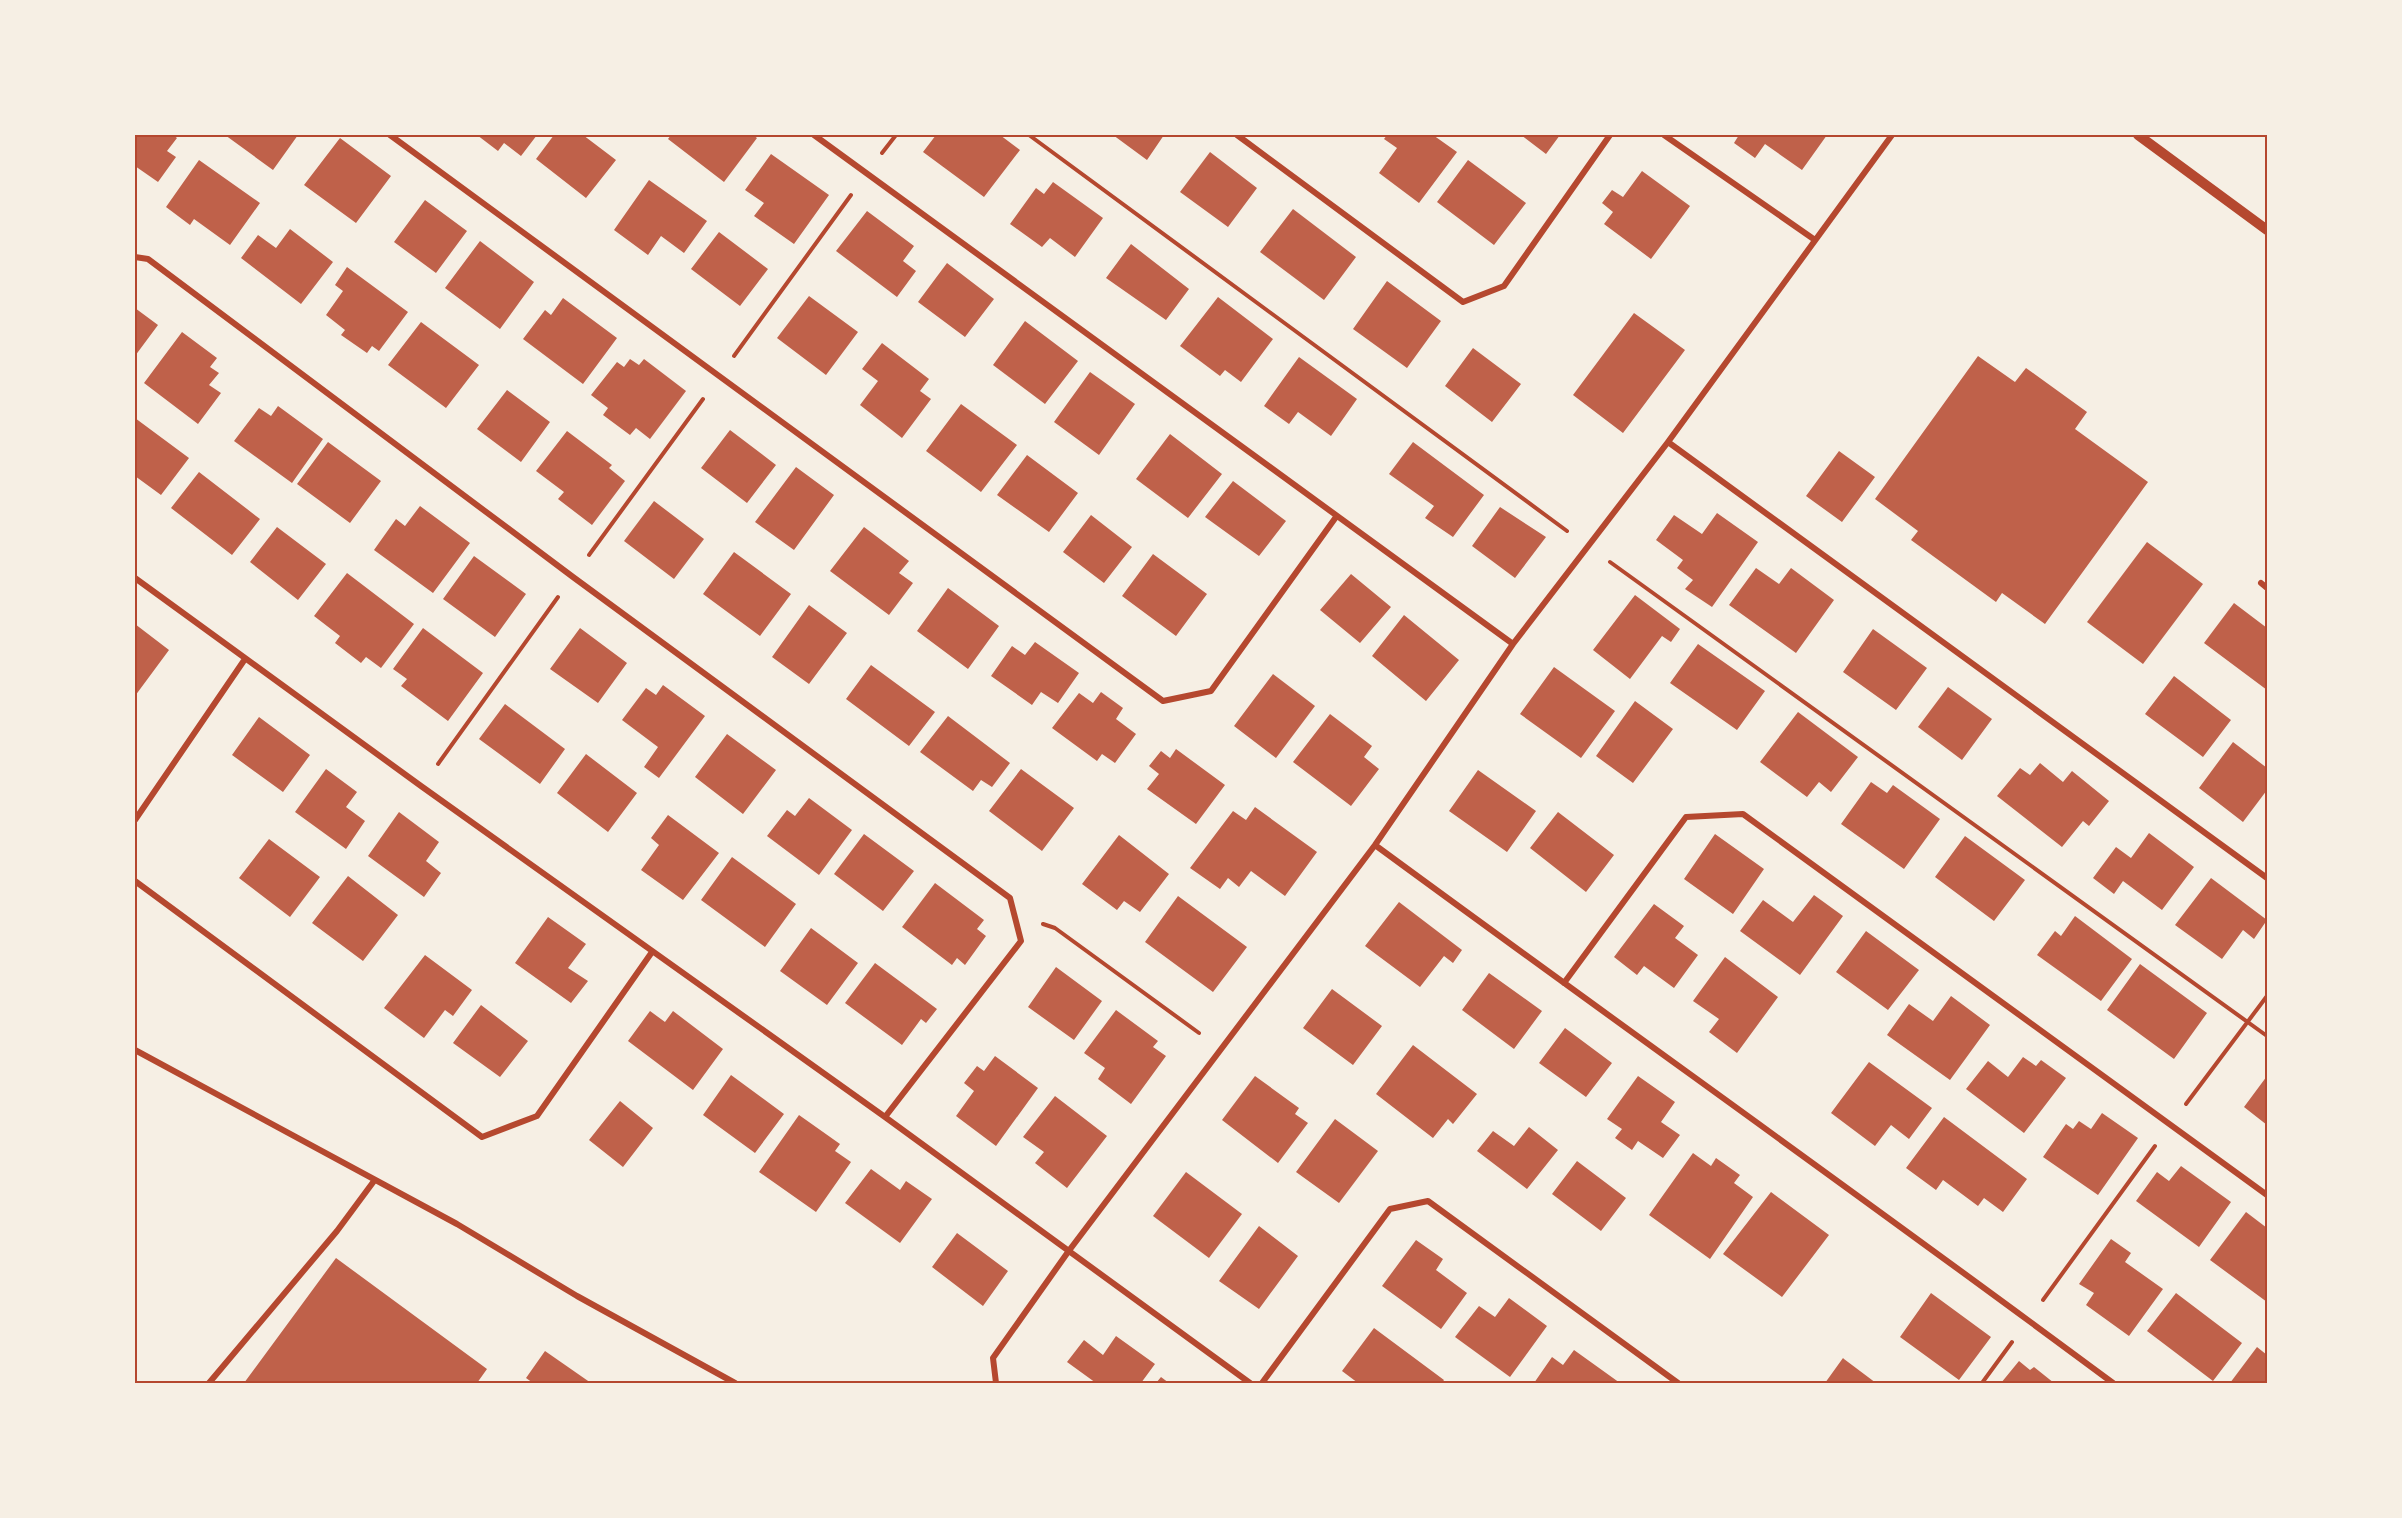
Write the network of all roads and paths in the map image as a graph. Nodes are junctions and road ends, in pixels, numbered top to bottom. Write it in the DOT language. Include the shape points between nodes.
graph roads {
  1 [pos="390,135"];
  2 [pos="814,135"];
  3 [pos="896,135"];
  4 [pos="1029,135"];
  5 [pos="1237,135"];
  6 [pos="1610,135"];
  7 [pos="1664,135"];
  8 [pos="1892,135"];
  9 [pos="2138,135"];
  10 [pos="866,174"];
  11 [pos="2267,230"];
  12 [pos="1815,240"];
  13 [pos="135,257"];
  14 [pos="720,376"];
  15 [pos="1668,442"];
  16 [pos="1336,517"];
  17 [pos="1588,546"];
  18 [pos="573,577"];
  19 [pos="135,578"];
  20 [pos="1513,644"];
  21 [pos="245,659"];
  22 [pos="421,786"];
  23 [pos="135,820"];
  24 [pos="1375,844"];
  25 [pos="2267,878"];
  26 [pos="135,881"];
  27 [pos="1016,920"];
  28 [pos="652,952"];
  29 [pos="1564,983"];
  30 [pos="2267,996"];
  31 [pos="2247,1022"];
  32 [pos="2267,1036"];
  33 [pos="1221,1048"];
  34 [pos="135,1050"];
  35 [pos="885,1117"];
  36 [pos="2170,1125"];
  37 [pos="374,1181"];
  38 [pos="2267,1195"];
  39 [pos="1068,1252"];
  40 [pos="2028,1320"];
  41 [pos="209,1383"];
  42 [pos="735,1383"];
  43 [pos="996,1383"];
  44 [pos="1250,1383"];
  45 [pos="1262,1383"];
  46 [pos="1678,1383"];
  47 [pos="1982,1383"];
  48 [pos="2113,1383"];
  1 -- 14 [label="street"];
  2 -- 10 [label="street"];
  3 -- 10 [label="path"];
  4 -- 17 [label="path"];
  5 -- 6 [label="street" via="1463,302 1504,286"];
  7 -- 12 [label="street"];
  8 -- 12 [label="street"];
  9 -- 11 [label="street"];
  10 -- 14 [label="path"];
  10 -- 16 [label="street"];
  12 -- 15 [label="street"];
  13 -- 18 [label="street" via="148,259"];
  14 -- 16 [label="street" via="1163,701 1211,691"];
  14 -- 18 [label="path"];
  15 -- 17 [label="street"];
  15 -- 25 [label="street"];
  16 -- 20 [label="street"];
  17 -- 20 [label="street"];
  17 -- 31 [label="path"];
  18 -- 22 [label="path"];
  18 -- 27 [label="street" via="1010,898"];
  19 -- 21 [label="street"];
  20 -- 24 [label="street"];
  21 -- 22 [label="street"];
  21 -- 23 [label="street"];
  22 -- 28 [label="street"];
  24 -- 29 [label="street"];
  24 -- 33 [label="street"];
  26 -- 28 [label="street" via="482,1137 537,1116"];
  27 -- 33 [label="path" via="1055,928"];
  27 -- 35 [label="street" via="1021,941"];
  28 -- 35 [label="street"];
  29 -- 36 [label="street" via="1686,817 1743,814"];
  29 -- 40 [label="street"];
  30 -- 31 [label="path"];
  31 -- 32 [label="path"];
  31 -- 36 [label="path"];
  33 -- 39 [label="street"];
  34 -- 37 [label="street"];
  35 -- 39 [label="street"];
  36 -- 38 [label="street"];
  36 -- 40 [label="path"];
  37 -- 41 [label="street"];
  37 -- 42 [label="street" via="457,1224"];
  39 -- 43 [label="street" via="993,1358"];
  39 -- 44 [label="street"];
  40 -- 47 [label="path"];
  40 -- 48 [label="street"];
  45 -- 46 [label="street" via="1390,1209 1428,1201"];
}
